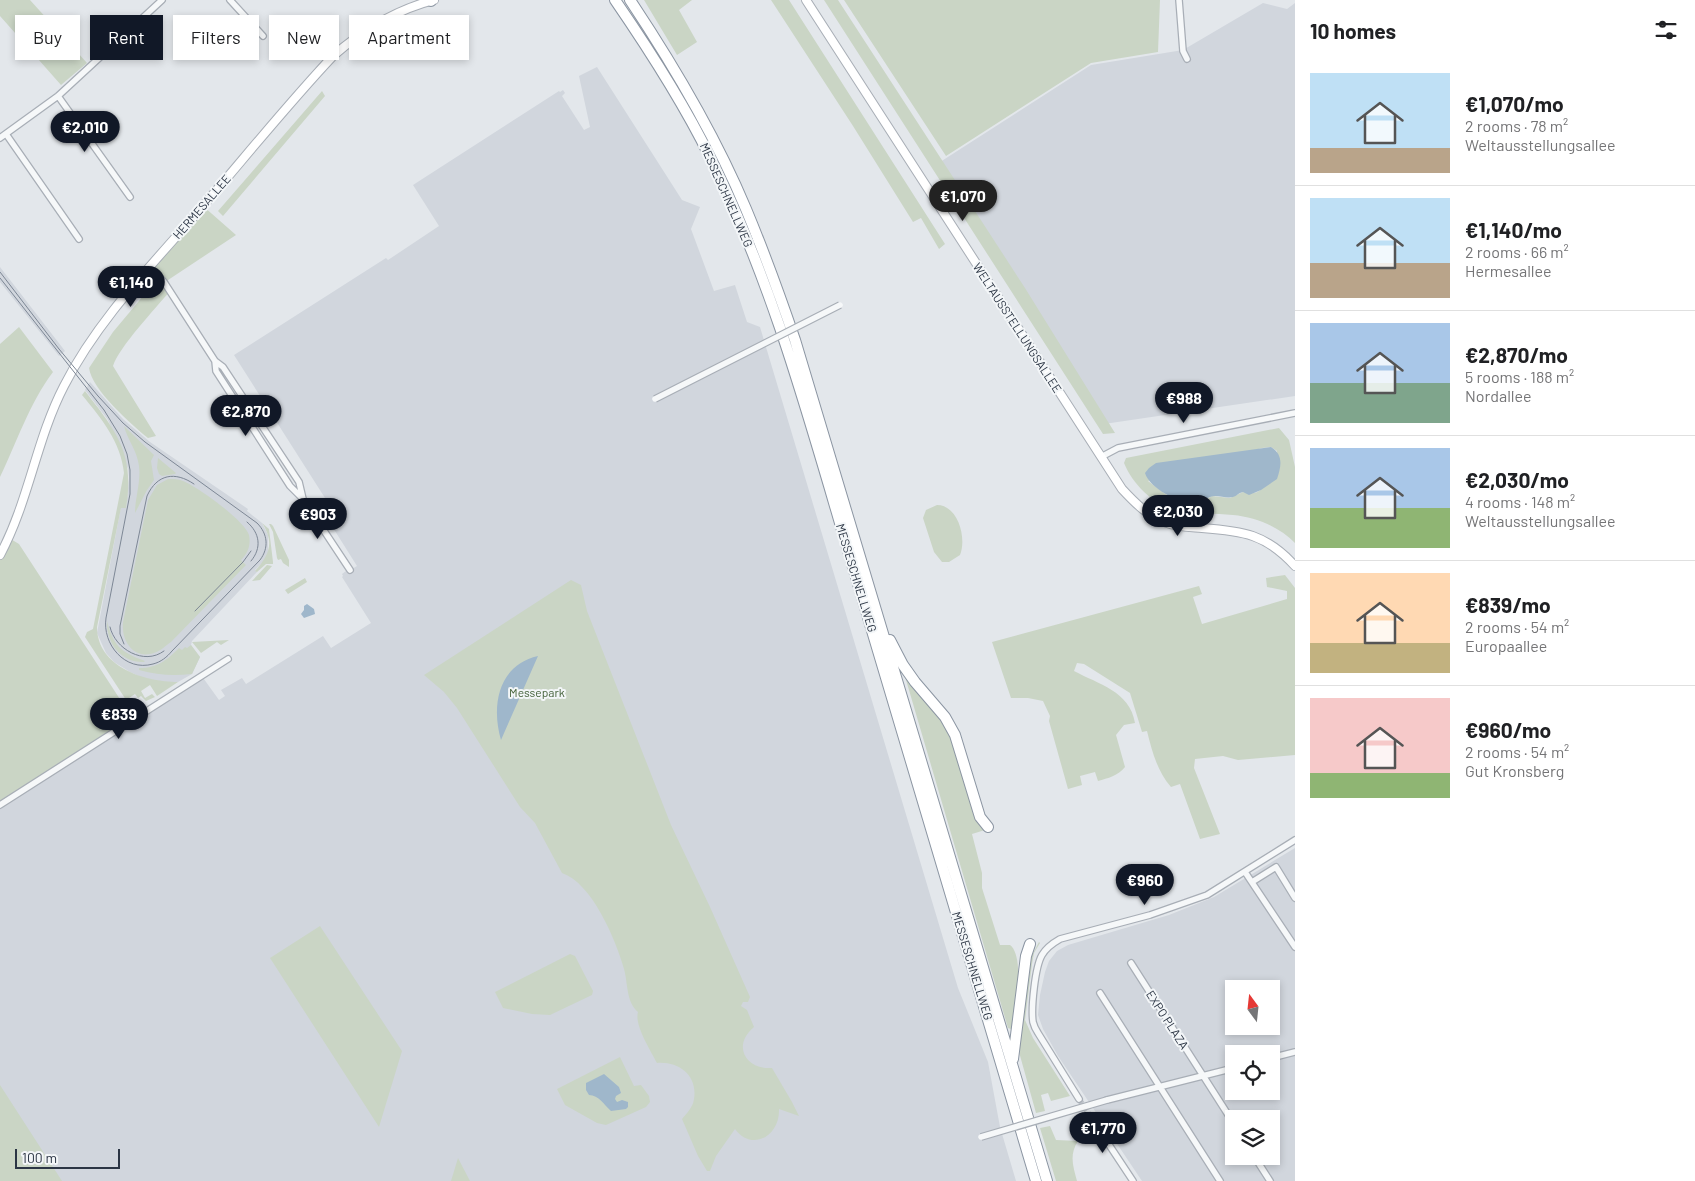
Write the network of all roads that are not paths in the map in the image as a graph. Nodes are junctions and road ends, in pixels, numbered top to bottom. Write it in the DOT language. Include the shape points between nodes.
graph roads {
  1 [pos="162,0"];
  2 [pos="230,0"];
  3 [pos="432,0"];
  4 [pos="615,0"];
  5 [pos="630,0"];
  6 [pos="806,0"];
  7 [pos="1179,0"];
  8 [pos="263,36"];
  9 [pos="1187,59"];
  10 [pos="58,96"];
  11 [pos="6,134"];
  12 [pos="0,138"];
  13 [pos="130,197"];
  14 [pos="79,239"];
  15 [pos="150,268"];
  16 [pos="840,305"];
  17 [pos="215,361"];
  18 [pos="656,399"];
  19 [pos="1295,414"];
  20 [pos="1101,457"];
  21 [pos="303,499"];
  22 [pos="0,555"];
  23 [pos="1295,566"];
  24 [pos="350,570"];
  25 [pos="878,615"];
  26 [pos="228,659"];
  27 [pos="0,805"];
  28 [pos="988,828"];
  29 [pos="1295,840"];
  30 [pos="1245,872"];
  31 [pos="1252,882"];
  32 [pos="1295,898"];
  33 [pos="1030,944"];
  34 [pos="1295,947"];
  35 [pos="1131,963"];
  36 [pos="1100,993"];
  37 [pos="1295,1052"];
  38 [pos="1280,1056"];
  39 [pos="1012,1065"];
  40 [pos="1225,1070"];
  41 [pos="1203,1076"];
  42 [pos="1159,1087"];
  43 [pos="1079,1099"];
  44 [pos="1225,1110"];
  45 [pos="1090,1116"];
  46 [pos="981,1137"];
  47 [pos="1260,1165"];
  48 [pos="1036,1181"];
  49 [pos="1046,1181"];
  50 [pos="1133,1181"];
  51 [pos="1220,1181"];
  52 [pos="1270,1181"];
  1 -- 10 [label="street"];
  2 -- 8 [label="street"];
  3 -- 15 [label="main road, HERMESALLEE" via="386,18 333,56"];
  4 -- 48 [label="highway, MESSESCHNELLWEG" via="658,64 702,140 735,211 770,300"];
  5 -- 25 [label="highway, MESSESCHNELLWEG" via="702,117 763,251 795,340"];
  6 -- 20 [label="main road, WELTAUSSTELLUNGSALLEE"];
  7 -- 9 [label="street"];
  10 -- 11 [label="street"];
  10 -- 13 [label="street"];
  11 -- 12 [label="street"];
  11 -- 14 [label="street"];
  15 -- 17 [label="street" via="164,282"];
  15 -- 22 [label="main road, HERMESALLEE" via="88,344 64,386 45,428 21,508"];
  16 -- 18 [label="street, bridge"];
  17 -- 21 [label="street" via="216,371 290,486"];
  17 -- 21 [label="street" via="223,367 299,482"];
  19 -- 20 [label="street" via="1118,448"];
  20 -- 23 [label="main road, WELTAUSSTELLUNGSALLEE" via="1122,490 1143,511 1181,526 1241,532 1260,538"];
  21 -- 24 [label="street"];
  25 -- 28 [label="highway" via="903,665 945,717 955,735 980,817"];
  25 -- 39 [label="highway, MESSESCHNELLWEG"];
  26 -- 27 [label="street"];
  29 -- 30 [label="street"];
  30 -- 31 [label="street"];
  30 -- 43 [label="street" via="1207,895 1180,906 1060,939 1042,954 1032,1007 1034,1023"];
  31 -- 32 [label="street" via="1276,867"];
  31 -- 34 [label="street"];
  33 -- 39 [label="highway"];
  35 -- 41 [label="street, EXPO PLAZA"];
  36 -- 42 [label="street"];
  37 -- 38 [label="street"];
  39 -- 49 [label="highway, MESSESCHNELLWEG"];
  40 -- 41 [label="street"];
  41 -- 42 [label="street"];
  41 -- 44 [label="street, EXPO PLAZA"];
  42 -- 46 [label="street, bridge"];
  42 -- 51 [label="street"];
  45 -- 50 [label="street"];
  47 -- 52 [label="street"];
}
